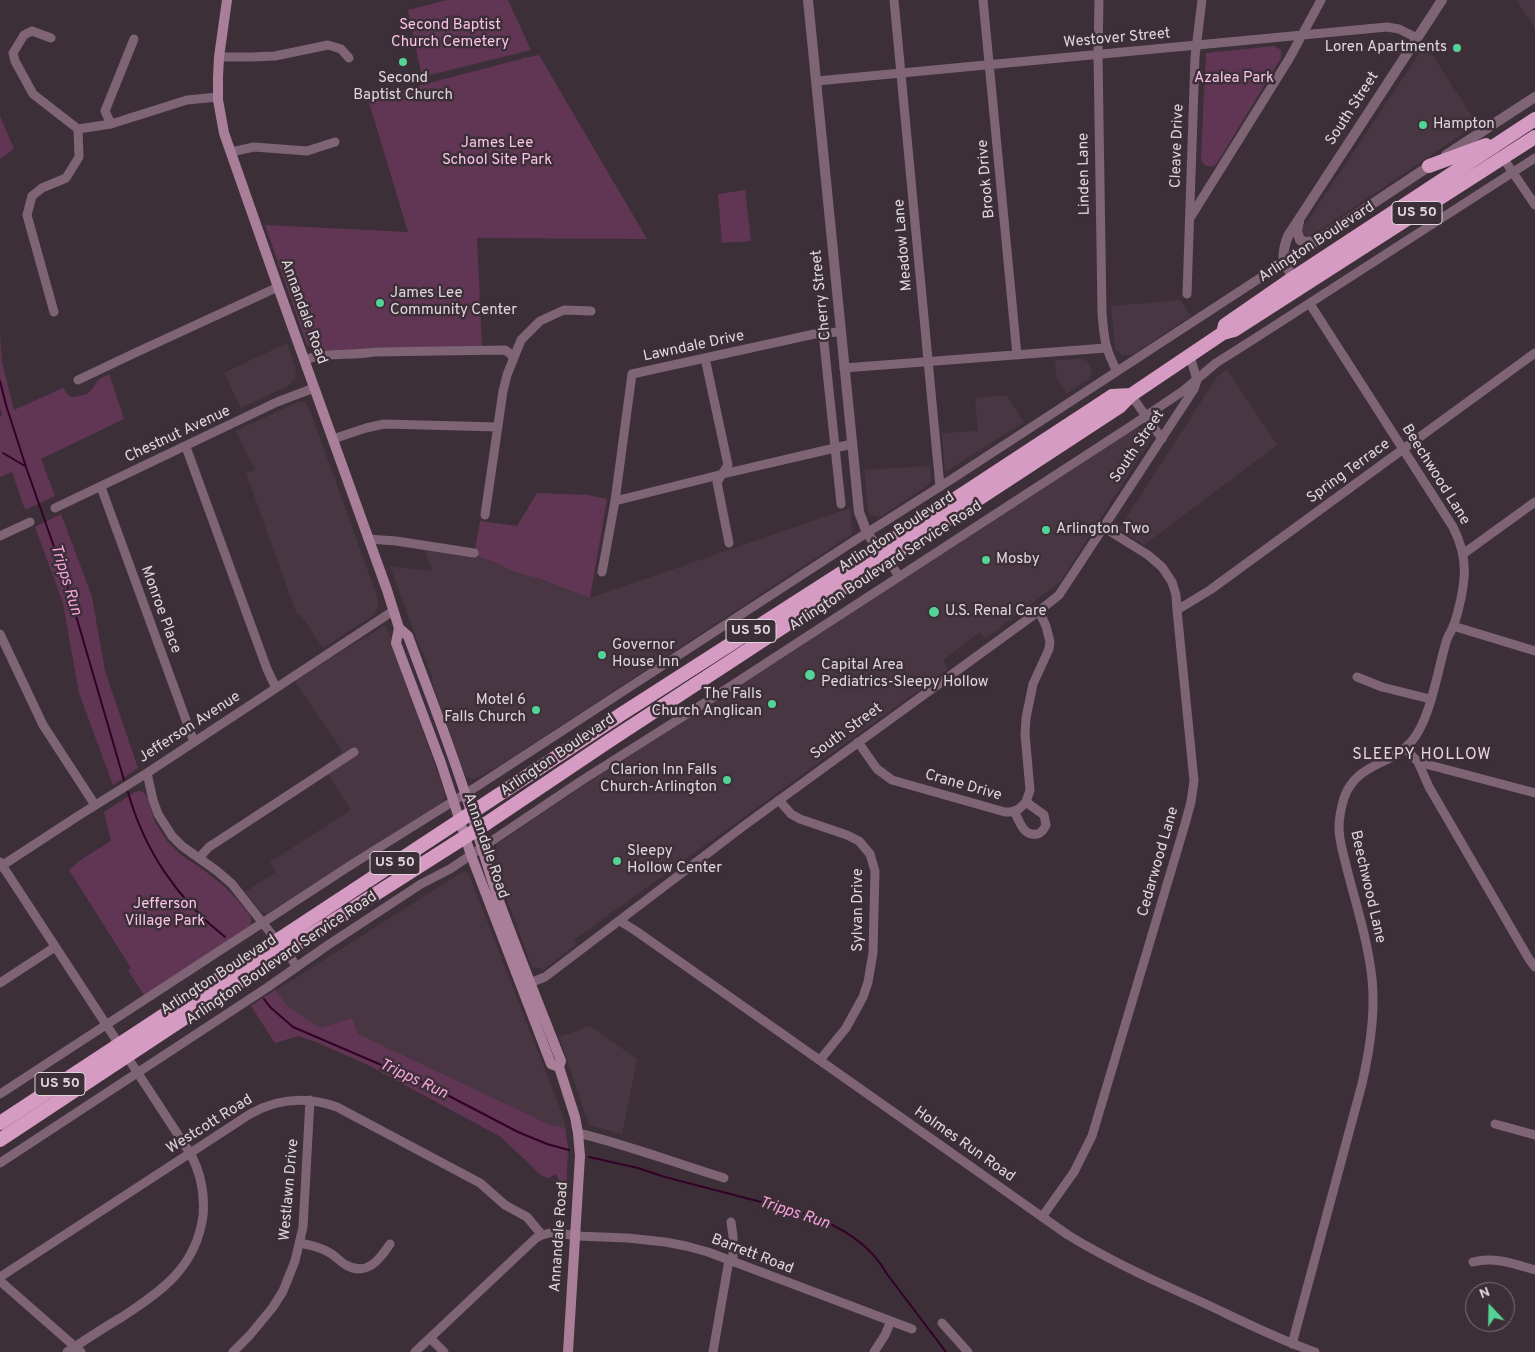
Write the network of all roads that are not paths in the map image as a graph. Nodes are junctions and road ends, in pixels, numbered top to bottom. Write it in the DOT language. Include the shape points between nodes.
graph roads {
  1 [pos="227,0"];
  2 [pos="808,0"];
  3 [pos="894,0"];
  4 [pos="983,0"];
  5 [pos="1099,0"];
  6 [pos="1202,0"];
  7 [pos="1321,0"];
  8 [pos="1442,0"];
  9 [pos="1302,35"];
  10 [pos="51,38"];
  11 [pos="1417,38"];
  12 [pos="134,39"];
  13 [pos="1196,45"];
  14 [pos="1098,54"];
  15 [pos="219,57"];
  16 [pos="349,58"];
  17 [pos="990,64"];
  18 [pos="901,73"];
  19 [pos="816,80"];
  20 [pos="218,97"];
  21 [pos="1535,97"];
  22 [pos="1535,119"];
  23 [pos="111,124"];
  24 [pos="78,129"];
  25 [pos="1535,130"];
  26 [pos="1510,136"];
  27 [pos="1535,137"];
  28 [pos="335,142"];
  29 [pos="231,152"];
  30 [pos="1503,158"];
  31 [pos="1535,158"];
  32 [pos="1429,166"];
  33 [pos="1512,172"];
  34 [pos="1535,205"];
  35 [pos="1300,216"];
  36 [pos="1189,219"];
  37 [pos="1316,241"];
  38 [pos="1283,262"];
  39 [pos="1297,283"];
  40 [pos="278,288"];
  41 [pos="1187,294"];
  42 [pos="1310,304"];
  43 [pos="590,311"];
  44 [pos="54,312"];
  45 [pos="840,332"];
  46 [pos="823,333"];
  47 [pos="1106,348"];
  48 [pos="1535,352"];
  49 [pos="1017,354"];
  50 [pos="1190,356"];
  51 [pos="705,358"];
  52 [pos="513,359"];
  53 [pos="304,360"];
  54 [pos="929,361"];
  55 [pos="844,368"];
  56 [pos="1117,371"];
  57 [pos="78,380"];
  58 [pos="1197,380"];
  59 [pos="314,388"];
  60 [pos="1131,395"];
  61 [pos="1146,416"];
  62 [pos="498,427"];
  63 [pos="1162,439"];
  64 [pos="332,440"];
  65 [pos="852,444"];
  66 [pos="186,446"];
  67 [pos="836,448"];
  68 [pos="1403,450"];
  69 [pos="723,474"];
  70 [pos="101,487"];
  71 [pos="940,487"];
  72 [pos="616,501"];
  73 [pos="1535,502"];
  74 [pos="841,504"];
  75 [pos="55,508"];
  76 [pos="485,515"];
  77 [pos="30,522"];
  78 [pos="1103,528"];
  79 [pos="867,533"];
  80 [pos="0,536"];
  81 [pos="368,539"];
  82 [pos="728,543"];
  83 [pos="474,553"];
  84 [pos="883,554"];
  85 [pos="1463,554"];
  86 [pos="602,572"];
  87 [pos="900,576"];
  88 [pos="1178,610"];
  89 [pos="394,611"];
  90 [pos="1039,611"];
  91 [pos="1453,626"];
  92 [pos="398,628"];
  93 [pos="0,634"];
  94 [pos="1535,651"];
  95 [pos="666,664"];
  96 [pos="1357,677"];
  97 [pos="676,678"];
  98 [pos="276,688"];
  99 [pos="1430,699"];
  100 [pos="609,741"];
  101 [pos="194,742"];
  102 [pos="858,742"];
  103 [pos="1405,748"];
  104 [pos="354,752"];
  105 [pos="620,757"];
  106 [pos="1418,762"];
  107 [pos="147,773"];
  108 [pos="1535,793"];
  109 [pos="465,794"];
  110 [pos="779,800"];
  111 [pos="453,801"];
  112 [pos="1026,802"];
  113 [pos="95,805"];
  114 [pos="1014,811"];
  115 [pos="464,817"];
  116 [pos="470,833"];
  117 [pos="481,848"];
  118 [pos="471,855"];
  119 [pos="199,858"];
  120 [pos="1,865"];
  121 [pos="620,921"];
  122 [pos="264,922"];
  123 [pos="282,946"];
  124 [pos="55,947"];
  125 [pos="1535,966"];
  126 [pos="297,967"];
  127 [pos="0,983"];
  128 [pos="526,985"];
  129 [pos="106,1025"];
  130 [pos="123,1050"];
  131 [pos="820,1060"];
  132 [pos="138,1073"];
  133 [pos="0,1094"];
  134 [pos="310,1100"];
  135 [pos="0,1123"];
  136 [pos="1496,1124"];
  137 [pos="578,1133"];
  138 [pos="1535,1135"];
  139 [pos="0,1140"];
  140 [pos="190,1153"];
  141 [pos="0,1163"];
  142 [pos="724,1178"];
  143 [pos="1042,1217"];
  144 [pos="731,1222"];
  145 [pos="542,1235"];
  146 [pos="576,1236"];
  147 [pos="300,1243"];
  148 [pos="390,1244"];
  149 [pos="731,1261"];
  150 [pos="1474,1262"];
  151 [pos="1535,1270"];
  152 [pos="0,1277"];
  153 [pos="0,1281"];
  154 [pos="891,1321"];
  155 [pos="942,1324"];
  156 [pos="912,1329"];
  157 [pos="430,1338"];
  158 [pos="1292,1344"];
  159 [pos="78,1349"];
  160 [pos="66,1352"];
  161 [pos="233,1352"];
  162 [pos="415,1352"];
  163 [pos="444,1352"];
  164 [pos="568,1352"];
  165 [pos="713,1352"];
  166 [pos="874,1352"];
  167 [pos="968,1352"];
  168 [pos="1315,1352"];
  1 -- 15 [label="main road, Annandale Road"];
  2 -- 19 [label="street, Cherry Street"];
  3 -- 18 [label="street, Meadow Lane"];
  4 -- 17 [label="street, Brook Drive"];
  5 -- 14 [label="street, Linden Lane"];
  6 -- 13 [label="street, Cleave Drive"];
  7 -- 9 [label="street"];
  8 -- 11 [label="street, South Street"];
  9 -- 11 [label="street, Westover Street" via="1387,27"];
  9 -- 13 [label="street, Westover Street"];
  9 -- 36 [label="street"];
  10 -- 24 [label="street" via="32,31 24,34 13,53 15,61 33,94"];
  11 -- 35 [label="street, South Street"];
  12 -- 23 [label="street" via="105,111"];
  13 -- 14 [label="street, Westover Street"];
  13 -- 36 [label="street, Cleave Drive"];
  14 -- 17 [label="street, Westover Street"];
  14 -- 47 [label="street, Linden Lane" via="1100,255"];
  15 -- 16 [label="street" via="275,56 328,45 341,49"];
  15 -- 20 [label="main road, Annandale Road"];
  17 -- 18 [label="street, Westover Street"];
  17 -- 49 [label="street, Brook Drive"];
  18 -- 19 [label="street, Westover Street"];
  18 -- 54 [label="street, Meadow Lane"];
  19 -- 45 [label="street, Cherry Street"];
  20 -- 23 [label="street" via="187,100"];
  20 -- 29 [label="main road, Annandale Road"];
  21 -- 32 [label="street"];
  22 -- 26 [label="highway, Arlington Boulevard / US 50"];
  23 -- 24 [label="street"];
  24 -- 44 [label="street" via="79,158 66,178 32,196 27,215"];
  25 -- 27 [label="highway"];
  26 -- 32 [label="highway"];
  26 -- 39 [label="highway, Arlington Boulevard / US 50"];
  27 -- 30 [label="highway, Arlington Boulevard / US 50"];
  28 -- 29 [label="street" via="307,151 254,147"];
  29 -- 40 [label="main road, Annandale Road"];
  30 -- 33 [label="street"];
  30 -- 39 [label="highway, Arlington Boulevard / US 50"];
  31 -- 33 [label="street, Arlington Boulevard Service Road"];
  32 -- 37 [label="street"];
  33 -- 34 [label="street"];
  33 -- 42 [label="street, Arlington Boulevard Service Road"];
  35 -- 37 [label="street" via="1296,231 1298,237 1302,242"];
  35 -- 38 [label="street, South Street" via="1285,244"];
  36 -- 41 [label="street, Cleave Drive"];
  37 -- 38 [label="street"];
  38 -- 39 [label="street"];
  38 -- 56 [label="street"];
  39 -- 50 [label="highway, Arlington Boulevard / US 50" via="1234,330 1222,333"];
  40 -- 53 [label="main road, Annandale Road"];
  40 -- 57 [label="street"];
  42 -- 58 [label="street, Arlington Boulevard Service Road" via="1216,363"];
  42 -- 68 [label="street, Beechwood Lane"];
  43 -- 52 [label="street" via="564,310 540,321 521,340"];
  45 -- 46 [label="street, Lawndale Drive"];
  45 -- 55 [label="street, Cherry Street"];
  46 -- 51 [label="street, Lawndale Drive"];
  46 -- 67 [label="street, Cherry Street"];
  47 -- 49 [label="street"];
  47 -- 56 [label="street, Linden Lane"];
  48 -- 68 [label="street, Spring Terrace"];
  49 -- 54 [label="street"];
  50 -- 58 [label="street"];
  50 -- 60 [label="highway, Arlington Boulevard / US 50"];
  51 -- 69 [label="street" via="728,465"];
  51 -- 72 [label="street, Lawndale Drive" via="632,374"];
  52 -- 53 [label="street" via="506,350 469,350 374,352 316,356"];
  52 -- 62 [label="street" via="503,391"];
  53 -- 59 [label="main road, Annandale Road"];
  54 -- 55 [label="street"];
  54 -- 71 [label="street, Meadow Lane"];
  55 -- 65 [label="street, Cherry Street"];
  56 -- 71 [label="street"];
  58 -- 61 [label="street, Arlington Boulevard Service Road"];
  58 -- 63 [label="street, South Street" via="1194,390"];
  59 -- 64 [label="main road, Annandale Road"];
  59 -- 66 [label="street, Chestnut Avenue" via="270,405"];
  60 -- 61 [label="street"];
  60 -- 84 [label="highway, Arlington Boulevard / US 50" via="1112,396"];
  61 -- 63 [label="street"];
  61 -- 87 [label="street, Arlington Boulevard Service Road"];
  62 -- 64 [label="street" via="384,424"];
  62 -- 76 [label="street"];
  63 -- 78 [label="street, South Street"];
  64 -- 81 [label="main road, Annandale Road"];
  65 -- 67 [label="street"];
  65 -- 79 [label="street, Cherry Street" via="859,512"];
  66 -- 70 [label="street, Chestnut Avenue"];
  66 -- 98 [label="street"];
  67 -- 69 [label="street"];
  67 -- 74 [label="street, Cherry Street"];
  68 -- 85 [label="street, Beechwood Lane" via="1453,527"];
  68 -- 88 [label="street, Spring Terrace"];
  69 -- 72 [label="street"];
  69 -- 82 [label="street" via="717,482"];
  70 -- 75 [label="street, Chestnut Avenue"];
  70 -- 101 [label="street, Monroe Place"];
  71 -- 79 [label="street"];
  72 -- 86 [label="street, Lawndale Drive"];
  73 -- 85 [label="street"];
  77 -- 80 [label="street"];
  78 -- 88 [label="street, Cedarwood Lane" via="1162,567 1172,582"];
  78 -- 90 [label="street, South Street" via="1060,595"];
  79 -- 84 [label="street, Cherry Street"];
  79 -- 95 [label="street"];
  81 -- 83 [label="street"];
  81 -- 89 [label="main road, Annandale Road"];
  84 -- 87 [label="street, Cherry Street"];
  84 -- 97 [label="highway, Arlington Boulevard / US 50"];
  84 -- 100 [label="highway, Arlington Boulevard / US 50"];
  85 -- 91 [label="street, Beechwood Lane" via="1464,578"];
  87 -- 105 [label="street, Arlington Boulevard Service Road"];
  88 -- 143 [label="street, Cedarwood Lane" via="1194,774 1191,802 1092,1136 1074,1172"];
  89 -- 92 [label="main road, Annandale Road"];
  89 -- 98 [label="street, Jefferson Avenue"];
  90 -- 102 [label="street, South Street"];
  90 -- 112 [label="street" via="1050,642 1034,678 1029,700 1026,734 1030,790"];
  91 -- 94 [label="street"];
  91 -- 99 [label="street, Beechwood Lane"];
  92 -- 109 [label="main road, Annandale Road" via="408,636"];
  92 -- 111 [label="main road, Annandale Road" via="396,642"];
  93 -- 113 [label="street" via="43,725"];
  95 -- 97 [label="street"];
  95 -- 109 [label="street"];
  96 -- 99 [label="street"];
  97 -- 115 [label="highway, Arlington Boulevard / US 50"];
  98 -- 101 [label="street, Jefferson Avenue"];
  99 -- 103 [label="street, Beechwood Lane" via="1419,732"];
  100 -- 105 [label="street"];
  100 -- 116 [label="highway, Arlington Boulevard / US 50"];
  101 -- 107 [label="street, Jefferson Avenue"];
  102 -- 110 [label="street, South Street"];
  102 -- 114 [label="street, Crane Drive" via="877,769 892,780 983,807"];
  103 -- 106 [label="street"];
  103 -- 158 [label="street, Beechwood Lane" via="1356,778 1341,807 1340,841 1370,963 1373,1023 1360,1092"];
  104 -- 119 [label="street" via="209,847"];
  105 -- 117 [label="street, Arlington Boulevard Service Road"];
  106 -- 108 [label="street"];
  106 -- 125 [label="street" via="1445,815"];
  107 -- 113 [label="street, Jefferson Avenue"];
  107 -- 119 [label="street" via="153,800 164,825 182,846"];
  109 -- 111 [label="street"];
  109 -- 115 [label="main road, Annandale Road"];
  110 -- 121 [label="street, South Street"];
  110 -- 131 [label="street, Sylvan Drive" via="800,819 859,841 870,854 875,871 873,953 868,982 846,1028"];
  111 -- 115 [label="main road, Annandale Road"];
  111 -- 122 [label="street"];
  112 -- 114 [label="street, Crane Drive"];
  112 -- 114 [label="street" via="1044,815 1046,825 1040,832 1036,834 1023,829"];
  113 -- 120 [label="street, Jefferson Avenue"];
  115 -- 116 [label="main road, Annandale Road"];
  115 -- 123 [label="highway, Arlington Boulevard / US 50" via="292,931"];
  116 -- 117 [label="main road, Annandale Road"];
  116 -- 118 [label="main road, Annandale Road"];
  116 -- 123 [label="highway, Arlington Boulevard / US 50"];
  117 -- 118 [label="street, Arlington Boulevard Service Road"];
  117 -- 128 [label="main road, Annandale Road"];
  118 -- 126 [label="street, Arlington Boulevard Service Road" via="421,884"];
  118 -- 128 [label="main road, Annandale Road"];
  119 -- 122 [label="street" via="232,884"];
  120 -- 124 [label="street"];
  121 -- 128 [label="street, South Street" via="545,977"];
  121 -- 131 [label="street, Holmes Run Road"];
  122 -- 123 [label="street"];
  122 -- 129 [label="street"];
  123 -- 126 [label="street"];
  123 -- 130 [label="highway, Arlington Boulevard / US 50"];
  123 -- 130 [label="highway, Arlington Boulevard / US 50" via="272,961"];
  124 -- 127 [label="street"];
  124 -- 129 [label="street"];
  126 -- 132 [label="street, Arlington Boulevard Service Road"];
  128 -- 137 [label="main road, Annandale Road" via="551,1064 559,1067"];
  129 -- 130 [label="street"];
  129 -- 133 [label="street"];
  130 -- 132 [label="street"];
  130 -- 135 [label="highway, Arlington Boulevard / US 50"];
  130 -- 139 [label="highway, Arlington Boulevard / US 50"];
  131 -- 143 [label="street, Holmes Run Road"];
  132 -- 140 [label="street"];
  132 -- 141 [label="street, Arlington Boulevard Service Road"];
  134 -- 140 [label="street, Westcott Road" via="286,1101 261,1108"];
  134 -- 145 [label="street, Westcott Road" via="337,1107 480,1183 505,1205 527,1217"];
  134 -- 147 [label="street, Westlawn Drive"];
  136 -- 138 [label="street"];
  137 -- 142 [label="street"];
  137 -- 146 [label="main road, Annandale Road"];
  140 -- 152 [label="street, Westcott Road"];
  140 -- 159 [label="street" via="200,1173 204,1200 202,1221 188,1259 174,1278 153,1297"];
  143 -- 158 [label="street, Holmes Run Road" via="1108,1258"];
  144 -- 149 [label="street"];
  145 -- 146 [label="street" via="554,1232"];
  145 -- 157 [label="street"];
  146 -- 149 [label="street, Barrett Road" via="665,1242"];
  146 -- 164 [label="main road, Annandale Road"];
  147 -- 148 [label="street" via="321,1248 346,1265 359,1268 373,1265"];
  147 -- 161 [label="street, Westlawn Drive" via="289,1278 273,1307"];
  149 -- 154 [label="street, Barrett Road"];
  149 -- 165 [label="street"];
  150 -- 151 [label="street" via="1494,1260"];
  153 -- 159 [label="street"];
  154 -- 156 [label="street, Barrett Road"];
  154 -- 166 [label="street"];
  155 -- 167 [label="street"];
  157 -- 162 [label="street"];
  157 -- 163 [label="street"];
  158 -- 168 [label="street, Holmes Run Road"];
  159 -- 160 [label="street"];
}
